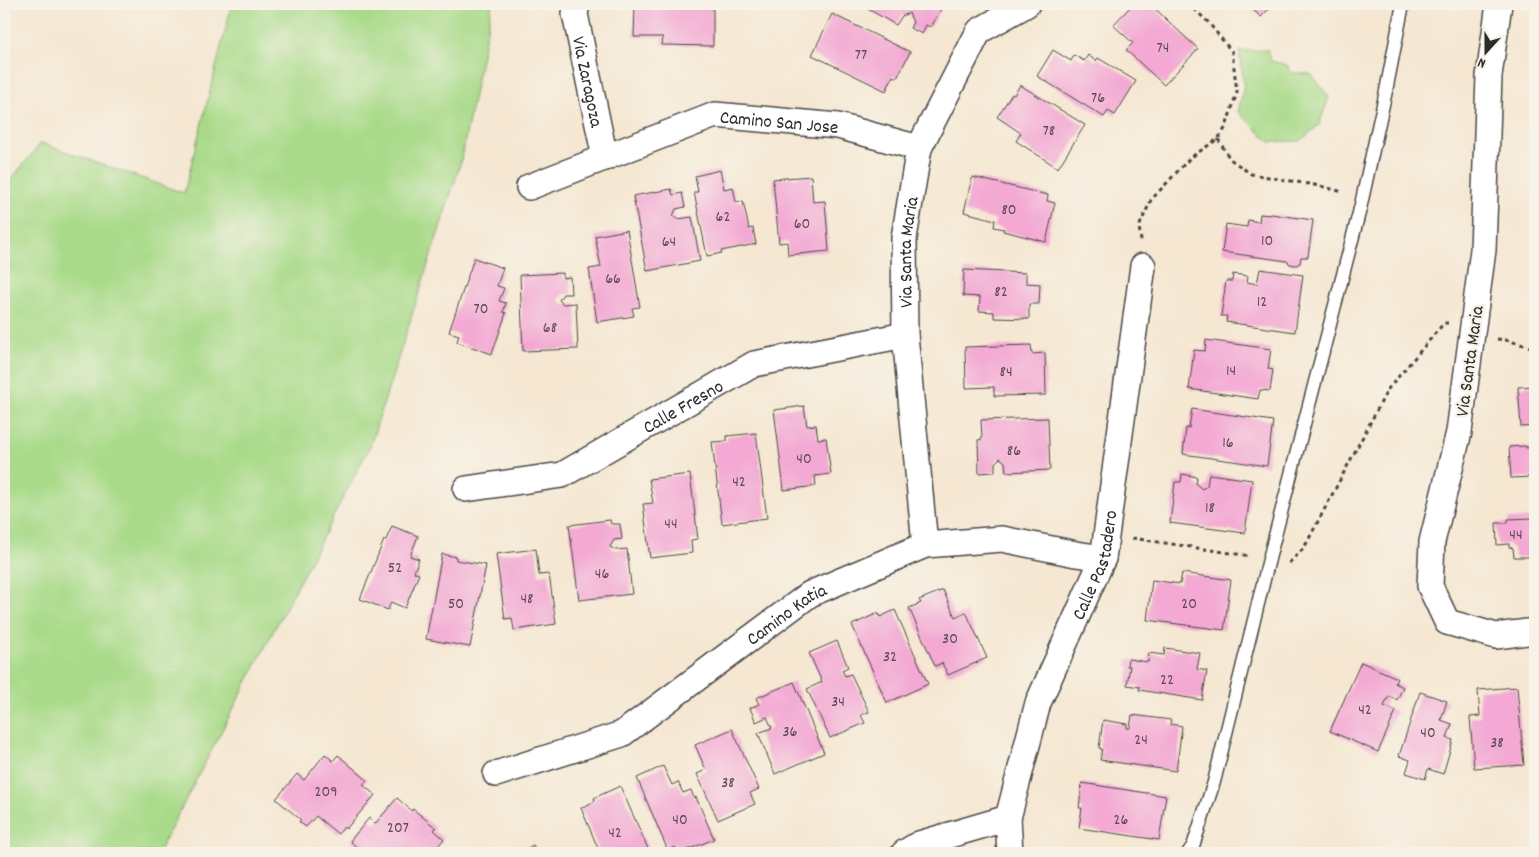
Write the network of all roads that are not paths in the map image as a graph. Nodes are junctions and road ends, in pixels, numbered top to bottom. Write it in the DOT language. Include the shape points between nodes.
graph roads {
  1 [pos="577,4"];
  2 [pos="1027,4"];
  3 [pos="1403,4"];
  4 [pos="1499,4"];
  5 [pos="919,148"];
  6 [pos="605,158"];
  7 [pos="529,188"];
  8 [pos="1143,266"];
  9 [pos="905,335"];
  10 [pos="466,489"];
  11 [pos="925,544"];
  12 [pos="1103,558"];
  13 [pos="1535,631"];
  14 [pos="496,774"];
  15 [pos="1008,818"];
  16 [pos="904,853"];
  17 [pos="1010,853"];
  18 [pos="1188,853"];
  1 -- 6 [label="street, Via Zaragoza" via="575,14"];
  2 -- 5 [label="street, Via Santa Maria" via="979,31"];
  3 -- 18 [label="lane" via="1363,197 1214,782"];
  4 -- 13 [label="street, Via Santa Maria" via="1488,76 1483,250 1459,432 1432,542 1430,586 1447,622 1496,636"];
  5 -- 6 [label="street, Camino San Jose" via="838,126 715,116"];
  5 -- 9 [label="street, Via Santa Maria" via="904,238"];
  6 -- 7 [label="street, Camino San Jose"];
  8 -- 12 [label="street, Calle Pastadero"];
  9 -- 10 [label="street, Calle Fresno" via="754,364 562,475"];
  9 -- 11 [label="street, Via Santa Maria"];
  11 -- 12 [label="street, Camino Katia" via="1002,539"];
  11 -- 14 [label="street, Camino Katia" via="810,594 622,734"];
  12 -- 15 [label="street, Calle Pastadero" via="1038,703"];
  15 -- 16 [label="street" via="919,844"];
  15 -- 17 [label="street, Calle Pastadero"];
}
